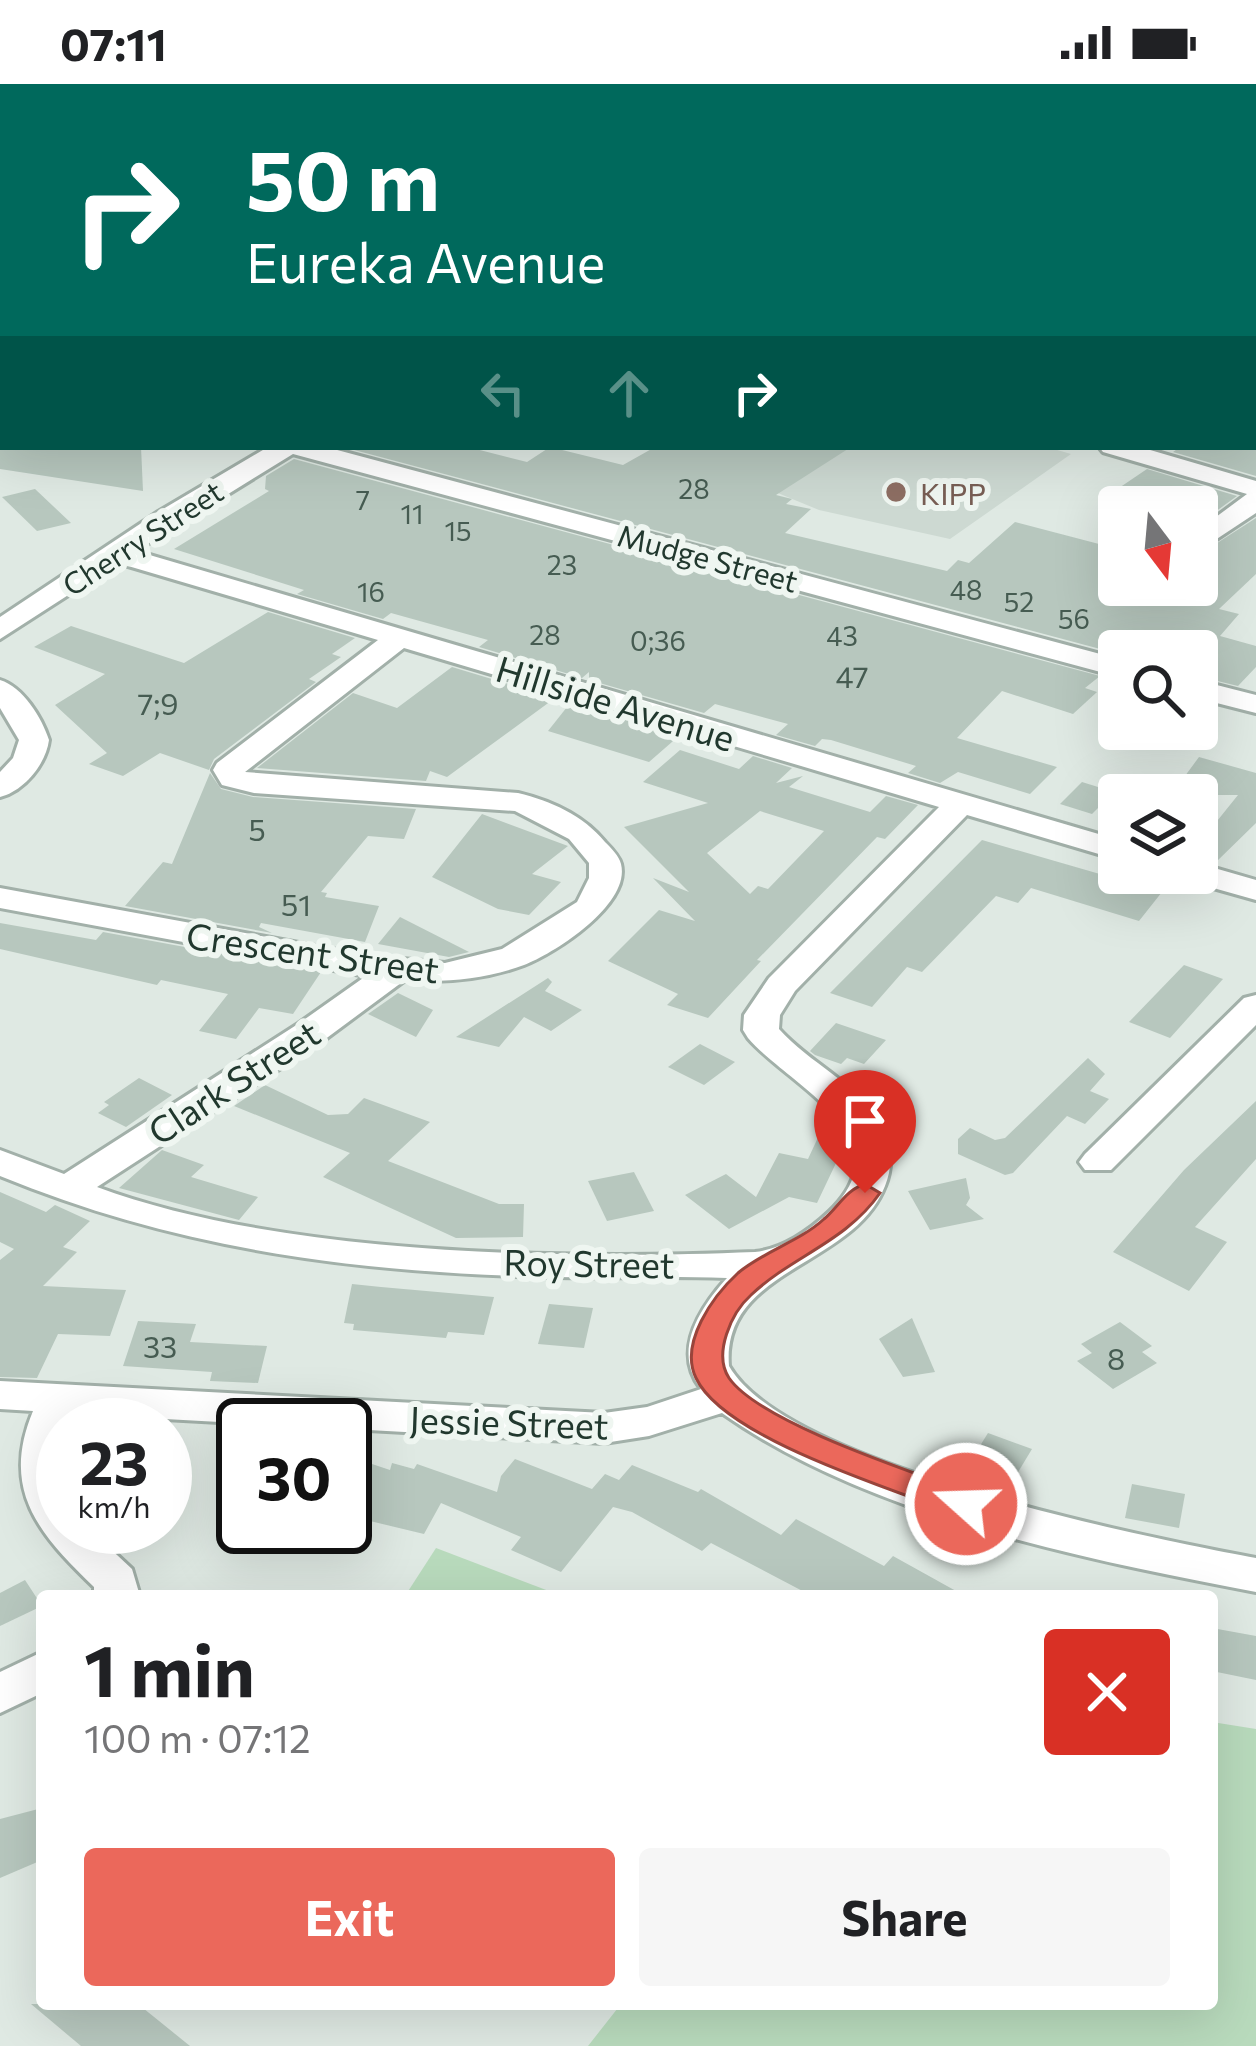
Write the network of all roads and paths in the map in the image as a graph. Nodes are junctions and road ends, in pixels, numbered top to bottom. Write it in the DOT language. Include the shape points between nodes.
graph roads {
  1 [pos="281,450"];
  2 [pos="308,450"];
  3 [pos="1122,450"];
  4 [pos="1256,489"];
  5 [pos="1256,500"];
  6 [pos="1218,528"];
  7 [pos="114,553"];
  8 [pos="0,629"];
  9 [pos="399,638"];
  10 [pos="1098,662"];
  11 [pos="0,689"];
  12 [pos="1218,694"];
  13 [pos="1256,704"];
  14 [pos="0,788"];
  15 [pos="959,804"];
  16 [pos="1098,844"];
  17 [pos="1218,879"];
  18 [pos="1256,890"];
  19 [pos="0,898"];
  20 [pos="396,970"];
  21 [pos="1256,1005"];
  22 [pos="0,1162"];
  23 [pos="1098,1162"];
  24 [pos="67,1189"];
  25 [pos="774,1262"];
  26 [pos="0,1395"];
  27 [pos="727,1396"];
  28 [pos="46,1398"];
  29 [pos="192,1406"];
  30 [pos="36,1445"];
  31 [pos="36,1491"];
  32 [pos="87,1554"];
  33 [pos="1256,1575"];
  34 [pos="117,1590"];
  35 [pos="36,1674"];
  36 [pos="0,1695"];
  1 -- 7 [label="street, Cherry Street"];
  2 -- 10 [label="street, Mudge Street"];
  3 -- 4 [label="street"];
  5 -- 6 [label="street"];
  7 -- 8 [label="street, Cherry Street"];
  7 -- 9 [label="street, Hillside Avenue"];
  9 -- 15 [label="street, Hillside Avenue"];
  9 -- 20 [label="street, Crescent Street" via="228,770 233,778 518,802 580,832 605,862 605,878 591,908 514,957 445,973"];
  11 -- 14 [label="street" via="35,731 37,746"];
  12 -- 13 [label="street"];
  15 -- 16 [label="street, Hillside Avenue"];
  15 -- 25 [label="street" via="781,985 762,1015 760,1030 858,1117 872,1156 852,1213"];
  17 -- 18 [label="street"];
  19 -- 20 [label="street, Crescent Street"];
  20 -- 24 [label="street, Clark Street"];
  21 -- 23 [label="street"];
  22 -- 24 [label="street, Roy Street"];
  24 -- 25 [label="street, Roy Street" via="145,1216 329,1248 618,1266"];
  25 -- 27 [label="street" via="734,1294 714,1327 706,1355 710,1376"];
  26 -- 28 [label="street, Jessie Street"];
  27 -- 29 [label="street, Jessie Street" via="604,1428"];
  27 -- 33 [label="street" via="809,1445 1001,1517"];
  30 -- 31 [label="street"];
  32 -- 34 [label="street"];
  35 -- 36 [label="street"];
}
